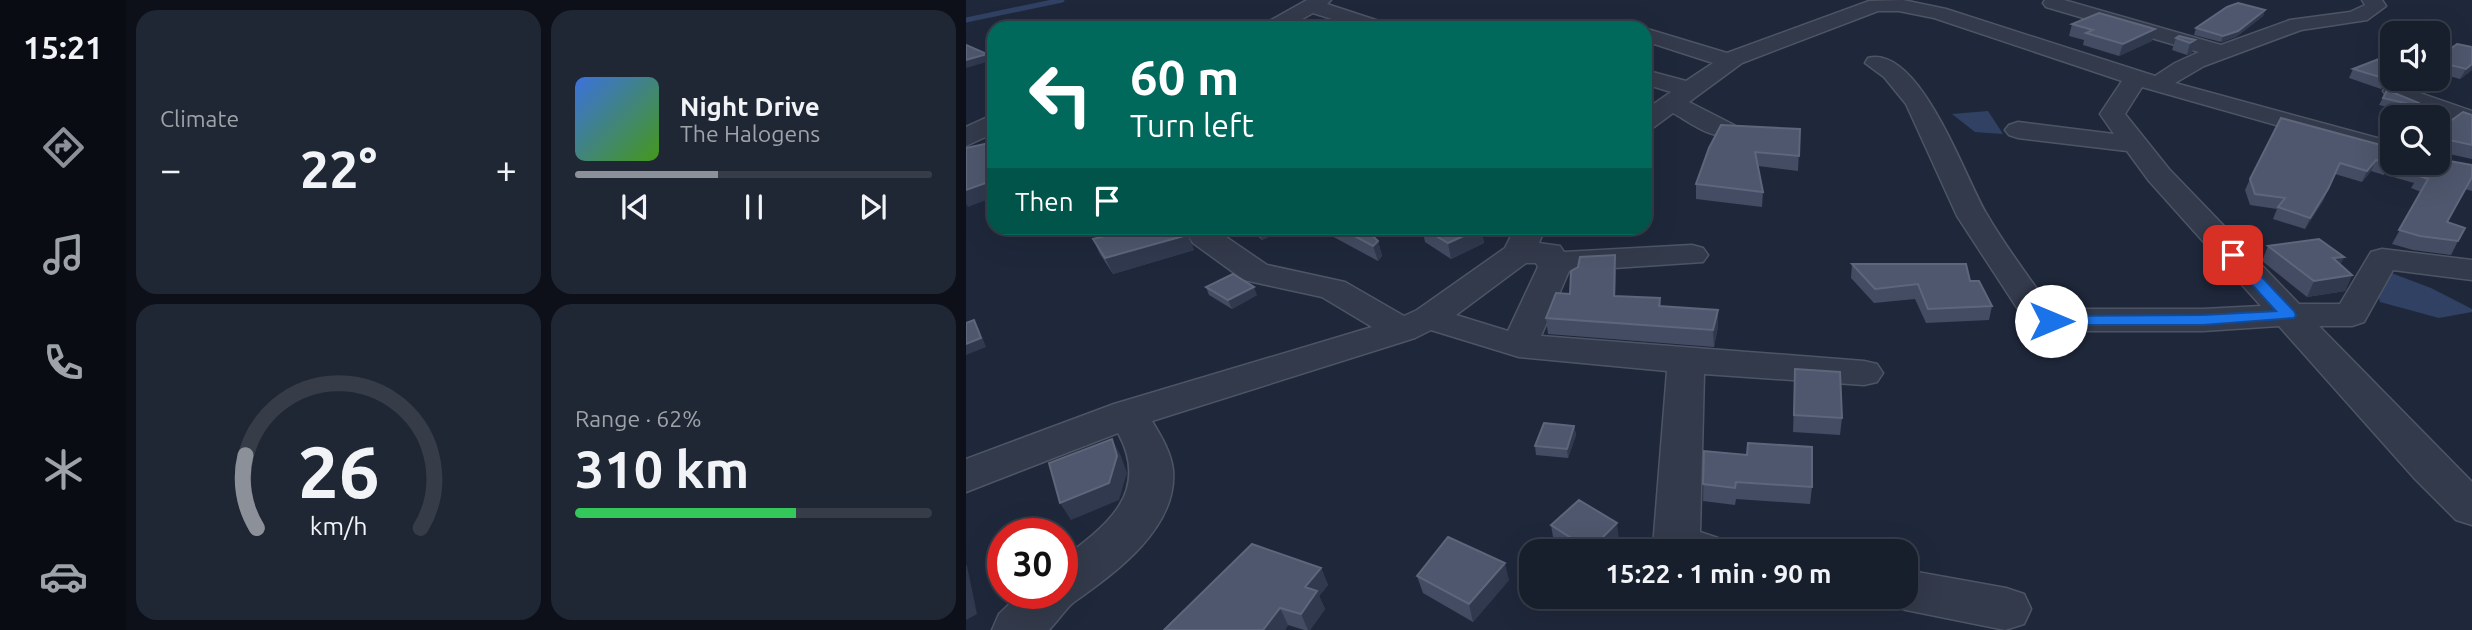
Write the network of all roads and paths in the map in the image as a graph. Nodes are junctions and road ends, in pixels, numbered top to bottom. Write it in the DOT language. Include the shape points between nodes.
graph roads {
  1 [pos="2372,0"];
  2 [pos="1317,3"];
  3 [pos="2053,3"];
  4 [pos="1284,21"];
  5 [pos="1363,21"];
  6 [pos="1652,36"];
  7 [pos="2217,51"];
  8 [pos="1730,61"];
  9 [pos="1886,68"];
  10 [pos="1652,81"];
  11 [pos="2147,81"];
  12 [pos="2395,91"];
  13 [pos="1681,96"];
  14 [pos="1652,117"];
  15 [pos="2472,119"];
  16 [pos="987,126"];
  17 [pos="1725,130"];
  18 [pos="2018,130"];
  19 [pos="966,138"];
  20 [pos="2134,144"];
  21 [pos="2380,147"];
  22 [pos="1203,235"];
  23 [pos="1533,247"];
  24 [pos="1692,255"];
  25 [pos="2472,270"];
  26 [pos="2288,315"];
  27 [pos="1416,324"];
  28 [pos="1519,346"];
  29 [pos="1686,361"];
  30 [pos="1864,373"];
  31 [pos="1128,414"];
  32 [pos="966,476"];
  33 [pos="2472,508"];
  34 [pos="1676,539"];
  35 [pos="1078,573"];
  36 [pos="1918,592"];
  37 [pos="2006,609"];
  1 -- 7 [label="street" via="2376,6 2371,11 2354,17 2296,24"];
  2 -- 4 [label="street"];
  2 -- 5 [label="street"];
  3 -- 7 [label="street"];
  6 -- 8 [label="street"];
  7 -- 11 [label="street"];
  8 -- 11 [label="street" via="1876,5 1899,5 1939,13"];
  8 -- 13 [label="street"];
  9 -- 26 [label="street" via="1936,133 1964,201 2042,317 2059,321 2203,320"];
  10 -- 13 [label="street"];
  11 -- 20 [label="street" via="2112,114"];
  11 -- 21 [label="street"];
  12 -- 15 [label="street"];
  13 -- 14 [label="street"];
  13 -- 17 [label="street"];
  16 -- 19 [label="street"];
  18 -- 20 [label="street"];
  20 -- 26 [label="street"];
  22 -- 27 [label="street" via="1256,273 1333,289"];
  23 -- 24 [label="street"];
  23 -- 27 [label="street"];
  23 -- 28 [label="street" via="1554,267"];
  25 -- 26 [label="street" via="2382,259 2351,315"];
  26 -- 33 [label="street"];
  27 -- 28 [label="street"];
  27 -- 31 [label="street"];
  28 -- 29 [label="street"];
  29 -- 30 [label="street"];
  29 -- 34 [label="street"];
  31 -- 32 [label="street"];
  31 -- 35 [label="street" via="1145,438 1153,487 1140,515 1119,541"];
  36 -- 37 [label="street"];
}
